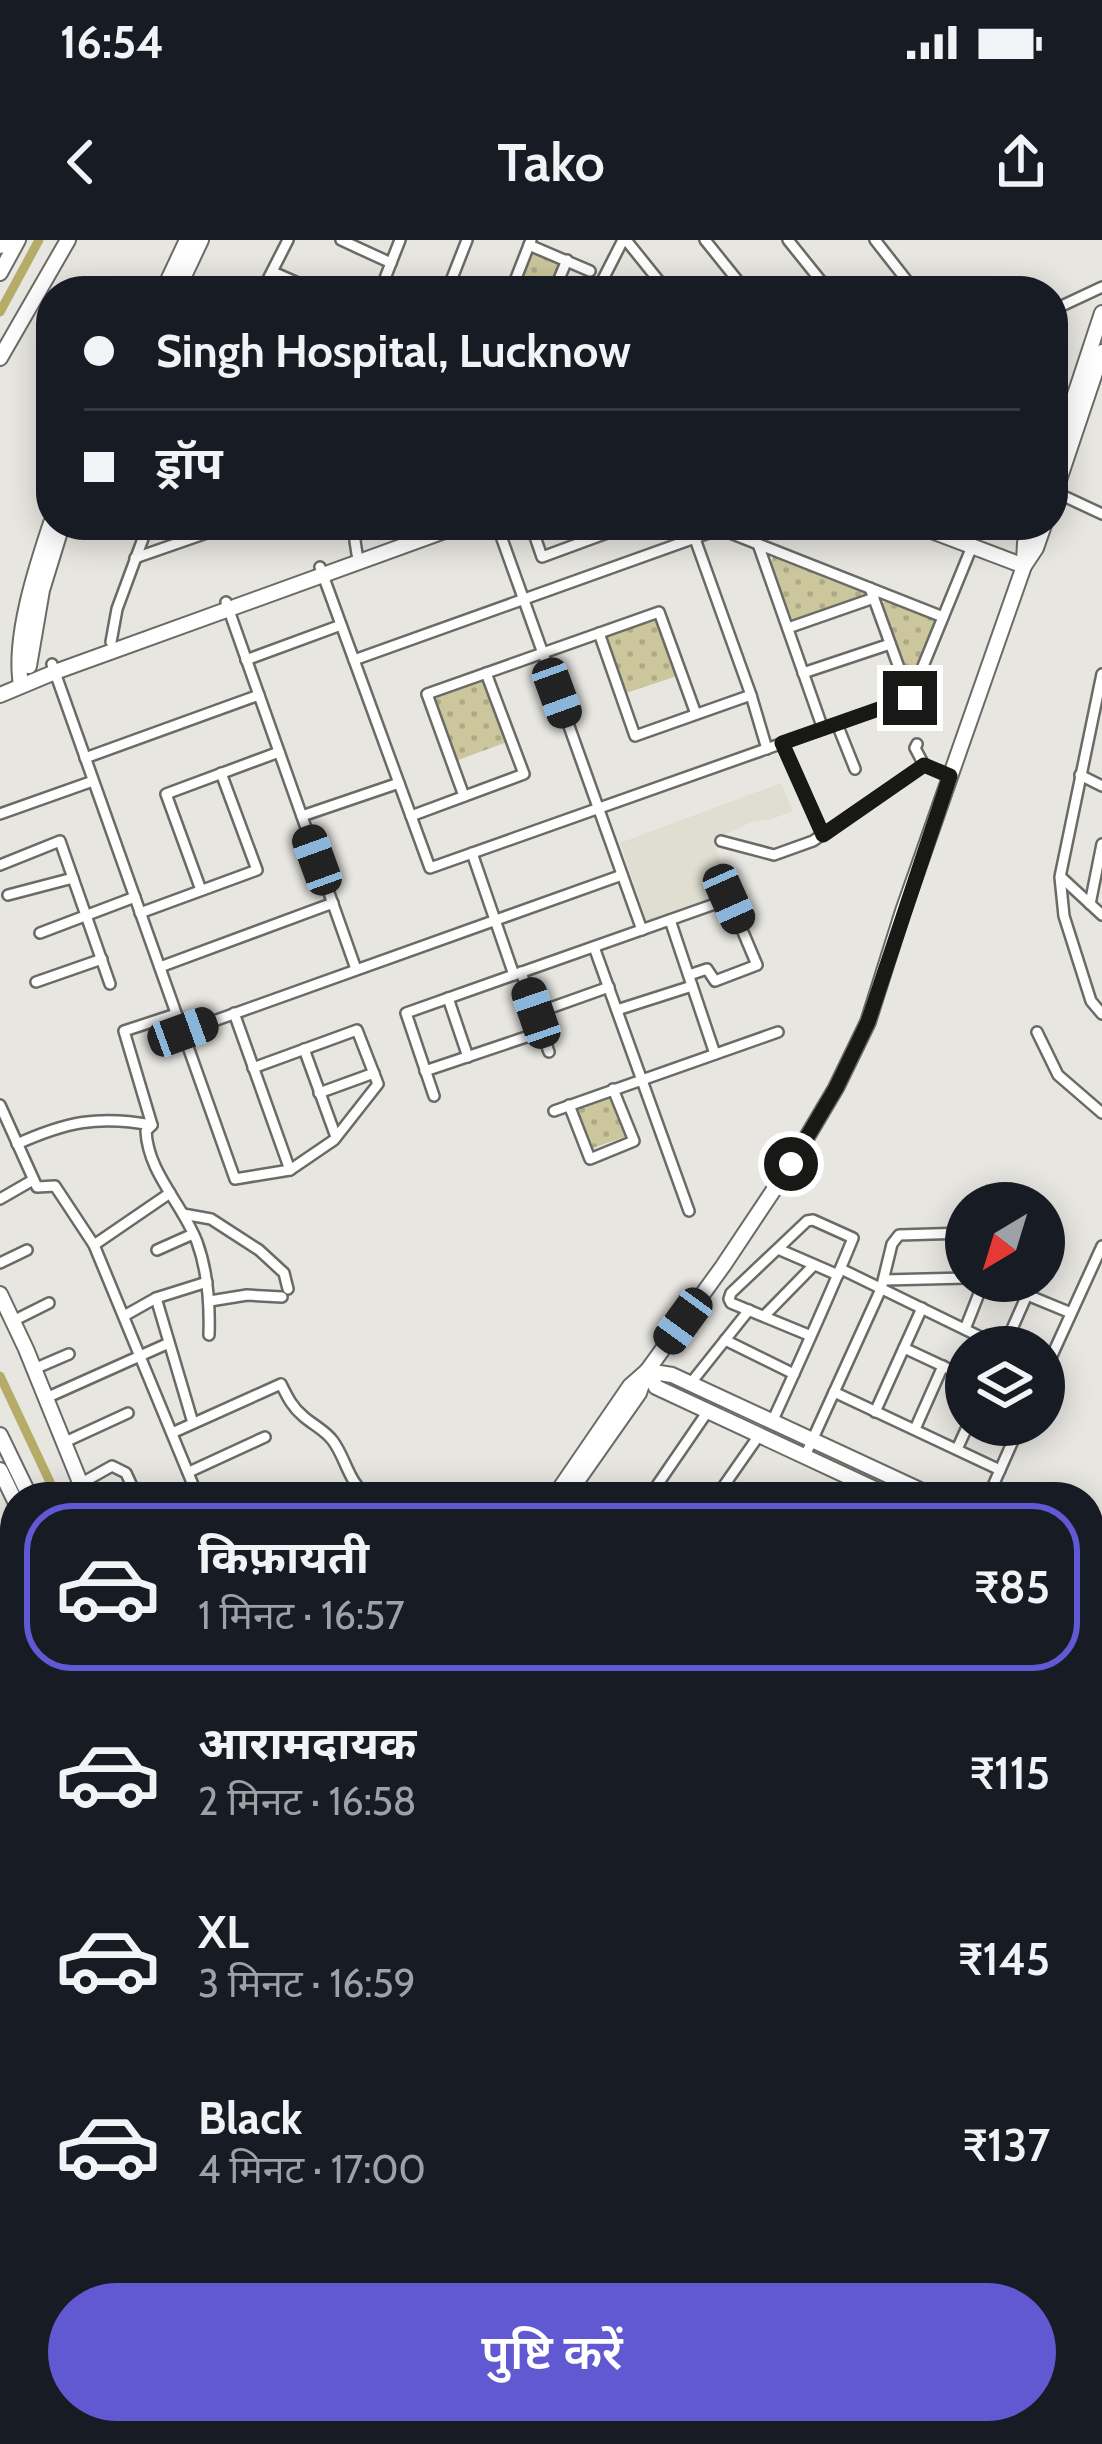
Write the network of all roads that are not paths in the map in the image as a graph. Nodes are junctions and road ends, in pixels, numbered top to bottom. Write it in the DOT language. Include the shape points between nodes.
graph roads {
  1 [pos="18,240"];
  2 [pos="68,240"];
  3 [pos="187,240"];
  4 [pos="201,240"];
  5 [pos="288,240"];
  6 [pos="341,240"];
  7 [pos="400,240"];
  8 [pos="467,240"];
  9 [pos="624,240"];
  10 [pos="705,240"];
  11 [pos="788,240"];
  12 [pos="875,240"];
  13 [pos="531,243"];
  14 [pos="567,260"];
  15 [pos="391,263"];
  16 [pos="590,271"];
  17 [pos="273,272"];
  18 [pos="0,273"];
  19 [pos="47,276"];
  20 [pos="175,276"];
  21 [pos="179,276"];
  22 [pos="271,276"];
  23 [pos="282,276"];
  24 [pos="386,276"];
  25 [pos="453,276"];
  26 [pos="517,276"];
  27 [pos="560,276"];
  28 [pos="605,276"];
  29 [pos="654,276"];
  30 [pos="734,276"];
  31 [pos="817,276"];
  32 [pos="903,276"];
  33 [pos="1102,286"];
  34 [pos="36,296"];
  35 [pos="1068,303"];
  36 [pos="1102,314"];
  37 [pos="1102,352"];
  38 [pos="0,358"];
  39 [pos="1068,416"];
  40 [pos="1068,453"];
  41 [pos="1068,500"];
  42 [pos="1102,514"];
  43 [pos="51,540"];
  44 [pos="142,540"];
  45 [pos="185,540"];
  46 [pos="355,540"];
  47 [pos="395,540"];
  48 [pos="415,540"];
  49 [pos="502,540"];
  50 [pos="536,540"];
  51 [pos="587,540"];
  52 [pos="686,540"];
  53 [pos="695,540"];
  54 [pos="748,540"];
  55 [pos="960,540"];
  56 [pos="964,540"];
  57 [pos="1026,540"];
  58 [pos="1039,540"];
  59 [pos="758,544"];
  60 [pos="972,544"];
  61 [pos="357,554"];
  62 [pos="135,558"];
  63 [pos="1024,566"];
  64 [pos="321,571"];
  65 [pos="872,593"];
  66 [pos="524,599"];
  67 [pos="227,606"];
  68 [pos="943,617"];
  69 [pos="341,625"];
  70 [pos="788,628"];
  71 [pos="599,633"];
  72 [pos="112,642"];
  73 [pos="890,644"];
  74 [pos="543,652"];
  75 [pos="246,660"];
  76 [pos="354,660"];
  77 [pos="53,668"];
  78 [pos="486,673"];
  79 [pos="803,673"];
  80 [pos="1102,674"];
  81 [pos="24,679"];
  82 [pos="0,685"];
  83 [pos="0,695"];
  84 [pos="259,695"];
  85 [pos="751,695"];
  86 [pos="910,698"];
  87 [pos="696,714"];
  88 [pos="837,724"];
  89 [pos="1096,726"];
  90 [pos="823,729"];
  91 [pos="782,743"];
  92 [pos="917,744"];
  93 [pos="767,749"];
  94 [pos="279,752"];
  95 [pos="85,758"];
  96 [pos="924,765"];
  97 [pos="855,769"];
  98 [pos="221,773"];
  99 [pos="1080,775"];
  100 [pos="950,776"];
  101 [pos="93,781"];
  102 [pos="399,783"];
  103 [pos="1102,786"];
  104 [pos="464,796"];
  105 [pos="598,809"];
  106 [pos="0,814"];
  107 [pos="302,816"];
  108 [pos="411,816"];
  109 [pos="823,835"];
  110 [pos="721,841"];
  111 [pos="1102,844"];
  112 [pos="472,853"];
  113 [pos="0,865"];
  114 [pos="622,875"];
  115 [pos="1060,877"];
  116 [pos="73,878"];
  117 [pos="201,890"];
  118 [pos="8,895"];
  119 [pos="135,897"];
  120 [pos="333,903"];
  121 [pos="1090,904"];
  122 [pos="140,913"];
  123 [pos="86,915"];
  124 [pos="1102,915"];
  125 [pos="495,920"];
  126 [pos="670,920"];
  127 [pos="641,930"];
  128 [pos="40,933"];
  129 [pos="594,947"];
  130 [pos="102,959"];
  131 [pos="160,968"];
  132 [pos="356,969"];
  133 [pos="518,974"];
  134 [pos="690,980"];
  135 [pos="37,982"];
  136 [pos="110,984"];
  137 [pos="609,987"];
  138 [pos="1102,987"];
  139 [pos="448,998"];
  140 [pos="1091,1000"];
  141 [pos="617,1010"];
  142 [pos="234,1013"];
  143 [pos="536,1013"];
  144 [pos="176,1014"];
  145 [pos="1102,1014"];
  146 [pos="183,1032"];
  147 [pos="1037,1032"];
  148 [pos="778,1033"];
  149 [pos="526,1037"];
  150 [pos="304,1049"];
  151 [pos="549,1052"];
  152 [pos="715,1054"];
  153 [pos="468,1057"];
  154 [pos="254,1067"];
  155 [pos="425,1071"];
  156 [pos="374,1073"];
  157 [pos="641,1079"];
  158 [pos="613,1089"];
  159 [pos="320,1093"];
  160 [pos="434,1096"];
  161 [pos="0,1105"];
  162 [pos="569,1105"];
  163 [pos="554,1111"];
  164 [pos="1102,1113"];
  165 [pos="152,1125"];
  166 [pos="661,1131"];
  167 [pos="336,1138"];
  168 [pos="634,1141"];
  169 [pos="17,1144"];
  170 [pos="290,1170"];
  171 [pos="33,1180"];
  172 [pos="170,1193"];
  173 [pos="0,1199"];
  174 [pos="689,1211"];
  175 [pos="183,1214"];
  176 [pos="193,1234"];
  177 [pos="945,1234"];
  178 [pos="94,1245"];
  179 [pos="1102,1246"];
  180 [pos="778,1249"];
  181 [pos="27,1250"];
  182 [pos="157,1250"];
  183 [pos="0,1263"];
  184 [pos="814,1264"];
  185 [pos="839,1272"];
  186 [pos="1088,1276"];
  187 [pos="945,1280"];
  188 [pos="207,1282"];
  189 [pos="1102,1283"];
  190 [pos="883,1284"];
  191 [pos="0,1294"];
  192 [pos="156,1298"];
  193 [pos="210,1301"];
  194 [pos="1044,1302"];
  195 [pos="49,1304"];
  196 [pos="922,1308"];
  197 [pos="748,1310"];
  198 [pos="1071,1313"];
  199 [pos="124,1316"];
  200 [pos="765,1316"];
  201 [pos="13,1321"];
  202 [pos="959,1326"];
  203 [pos="1065,1326"];
  204 [pos="209,1335"];
  205 [pos="811,1336"];
  206 [pos="725,1340"];
  207 [pos="170,1343"];
  208 [pos="904,1348"];
  209 [pos="69,1354"];
  210 [pos="141,1356"];
  211 [pos="944,1366"];
  212 [pos="34,1369"];
  213 [pos="647,1372"];
  214 [pos="794,1374"];
  215 [pos="690,1384"];
  216 [pos="834,1392"];
  217 [pos="46,1399"];
  218 [pos="708,1411"];
  219 [pos="875,1412"];
  220 [pos="128,1413"];
  221 [pos="772,1422"];
  222 [pos="193,1424"];
  223 [pos="915,1430"];
  224 [pos="172,1432"];
  225 [pos="760,1434"];
  226 [pos="0,1435"];
  227 [pos="266,1437"];
  228 [pos="812,1440"];
  229 [pos="64,1442"];
  230 [pos="958,1446"];
  231 [pos="1010,1446"];
  232 [pos="957,1449"];
  233 [pos="805,1456"];
  234 [pos="1000,1469"];
  235 [pos="189,1472"];
  236 [pos="23,1482"];
  237 [pos="80,1482"];
  238 [pos="93,1482"];
  239 [pos="131,1482"];
  240 [pos="193,1482"];
  241 [pos="354,1482"];
  242 [pos="564,1482"];
  243 [pos="576,1482"];
  244 [pos="659,1482"];
  245 [pos="730,1482"];
  246 [pos="860,1482"];
  247 [pos="903,1482"];
  248 [pos="994,1482"];
  1 -- 18 [label="street"];
  2 -- 19 [label="street"];
  3 -- 20 [label="street"];
  4 -- 21 [label="street"];
  5 -- 17 [label="street"];
  6 -- 15 [label="street"];
  7 -- 15 [label="street"];
  8 -- 25 [label="street"];
  9 -- 28 [label="street"];
  9 -- 29 [label="street"];
  10 -- 30 [label="street"];
  11 -- 31 [label="street"];
  12 -- 32 [label="street"];
  13 -- 14 [label="street"];
  13 -- 26 [label="street"];
  14 -- 16 [label="street"];
  14 -- 27 [label="street"];
  15 -- 24 [label="street"];
  17 -- 22 [label="street"];
  17 -- 23 [label="street"];
  33 -- 35 [label="street"];
  34 -- 38 [label="street"];
  36 -- 39 [label="street"];
  37 -- 40 [label="street"];
  41 -- 42 [label="street"];
  43 -- 81 [label="street" via="29,597"];
  44 -- 62 [label="street"];
  45 -- 62 [label="street"];
  46 -- 61 [label="street"];
  47 -- 61 [label="street"];
  48 -- 64 [label="street"];
  49 -- 66 [label="street"];
  50 -- 51 [label="street" via="542,557"];
  52 -- 66 [label="street"];
  53 -- 85 [label="street"];
  54 -- 59 [label="street"];
  55 -- 60 [label="street"];
  56 -- 60 [label="street"];
  57 -- 63 [label="street"];
  58 -- 63 [label="street"];
  59 -- 65 [label="street"];
  59 -- 70 [label="street"];
  60 -- 63 [label="street"];
  60 -- 68 [label="street"];
  61 -- 64 [label="street"];
  62 -- 72 [label="street"];
  63 -- 100 [label="street"];
  64 -- 67 [label="street"];
  64 -- 69 [label="street"];
  65 -- 68 [label="street"];
  65 -- 70 [label="street"];
  65 -- 73 [label="street"];
  66 -- 74 [label="street"];
  66 -- 76 [label="street"];
  67 -- 72 [label="street"];
  67 -- 75 [label="street"];
  67 -- 77 [label="street"];
  68 -- 86 [label="street"];
  69 -- 75 [label="street"];
  69 -- 76 [label="street"];
  70 -- 79 [label="street"];
  71 -- 74 [label="street"];
  71 -- 87 [label="street" via="659,612"];
  71 -- 87 [label="street" via="635,736"];
  72 -- 77 [label="street"];
  73 -- 79 [label="street"];
  73 -- 86 [label="street"];
  74 -- 78 [label="street"];
  74 -- 105 [label="street"];
  75 -- 84 [label="street"];
  76 -- 102 [label="street"];
  77 -- 81 [label="street"];
  77 -- 95 [label="street"];
  78 -- 104 [label="street" via="427,694"];
  78 -- 104 [label="street" via="524,774"];
  79 -- 90 [label="street"];
  80 -- 89 [label="street"];
  81 -- 82 [label="street"];
  81 -- 83 [label="street"];
  84 -- 94 [label="street"];
  84 -- 95 [label="street"];
  85 -- 87 [label="street"];
  85 -- 93 [label="street"];
  86 -- 88 [label="street"];
  88 -- 90 [label="street"];
  88 -- 97 [label="street"];
  89 -- 99 [label="street"];
  90 -- 91 [label="street"];
  91 -- 93 [label="street"];
  91 -- 109 [label="street"];
  92 -- 96 [label="street"];
  93 -- 105 [label="street"];
  94 -- 98 [label="street"];
  94 -- 107 [label="street"];
  95 -- 101 [label="street"];
  96 -- 100 [label="street"];
  96 -- 109 [label="street"];
  98 -- 117 [label="street" via="166,794"];
  98 -- 117 [label="street" via="257,870"];
  99 -- 103 [label="street"];
  99 -- 115 [label="street"];
  100 -- 213 [label="street" via="868,1022 836,1088"];
  101 -- 106 [label="street"];
  101 -- 119 [label="street"];
  102 -- 107 [label="street"];
  102 -- 108 [label="street"];
  104 -- 108 [label="street"];
  105 -- 112 [label="street"];
  105 -- 114 [label="street"];
  107 -- 120 [label="street"];
  108 -- 112 [label="street" via="430,868"];
  109 -- 110 [label="street" via="773,855"];
  111 -- 121 [label="street"];
  112 -- 125 [label="street"];
  113 -- 116 [label="street" via="60,841"];
  114 -- 125 [label="street"];
  114 -- 127 [label="street"];
  115 -- 121 [label="street"];
  115 -- 140 [label="street"];
  116 -- 118 [label="street"];
  116 -- 123 [label="street"];
  117 -- 122 [label="street"];
  119 -- 122 [label="street"];
  119 -- 123 [label="street"];
  120 -- 131 [label="street"];
  120 -- 132 [label="street"];
  121 -- 124 [label="street"];
  122 -- 131 [label="street"];
  123 -- 128 [label="street"];
  123 -- 130 [label="street"];
  125 -- 132 [label="street"];
  125 -- 133 [label="street"];
  126 -- 127 [label="street"];
  126 -- 134 [label="street"];
  126 -- 134 [label="street" via="729,899 757,964 715,981 707,969"];
  127 -- 129 [label="street"];
  129 -- 133 [label="street"];
  129 -- 137 [label="street"];
  130 -- 135 [label="street"];
  130 -- 136 [label="street"];
  131 -- 144 [label="street"];
  132 -- 142 [label="street"];
  133 -- 139 [label="street"];
  133 -- 143 [label="street"];
  134 -- 141 [label="street"];
  134 -- 152 [label="street"];
  137 -- 141 [label="street"];
  137 -- 143 [label="street"];
  138 -- 140 [label="street"];
  139 -- 153 [label="street"];
  139 -- 155 [label="street" via="406,1013"];
  140 -- 145 [label="street"];
  141 -- 157 [label="street"];
  142 -- 146 [label="street"];
  142 -- 154 [label="street"];
  143 -- 151 [label="street"];
  144 -- 146 [label="street"];
  144 -- 165 [label="street" via="124,1031"];
  146 -- 170 [label="street" via="235,1179"];
  147 -- 164 [label="street" via="1058,1075"];
  148 -- 152 [label="street"];
  149 -- 153 [label="street"];
  150 -- 154 [label="street"];
  150 -- 156 [label="street" via="357,1030"];
  150 -- 159 [label="street"];
  152 -- 157 [label="street"];
  153 -- 155 [label="street"];
  154 -- 170 [label="street"];
  155 -- 160 [label="street"];
  156 -- 159 [label="street"];
  156 -- 167 [label="street" via="378,1084"];
  157 -- 158 [label="street"];
  157 -- 166 [label="street"];
  158 -- 162 [label="street"];
  158 -- 168 [label="street"];
  159 -- 167 [label="street"];
  161 -- 169 [label="street"];
  162 -- 163 [label="street"];
  162 -- 168 [label="street" via="590,1159"];
  165 -- 169 [label="street" via="88,1119"];
  165 -- 172 [label="street" via="147,1149"];
  166 -- 168 [label="street"];
  166 -- 174 [label="street"];
  167 -- 170 [label="street"];
  169 -- 171 [label="street"];
  171 -- 173 [label="street"];
  171 -- 178 [label="street" via="55,1186"];
  172 -- 175 [label="street"];
  172 -- 178 [label="street"];
  175 -- 176 [label="street"];
  175 -- 193 [label="street" via="211,1219 284,1273 285,1293"];
  176 -- 182 [label="street"];
  176 -- 188 [label="street"];
  177 -- 190 [label="street" via="899,1235"];
  178 -- 199 [label="street"];
  179 -- 186 [label="street"];
  180 -- 184 [label="street"];
  180 -- 185 [label="street" via="817,1220 854,1238"];
  180 -- 197 [label="street" via="731,1293 731,1303"];
  181 -- 183 [label="street"];
  184 -- 185 [label="street"];
  184 -- 200 [label="street"];
  185 -- 190 [label="street"];
  185 -- 205 [label="street"];
  186 -- 189 [label="street"];
  186 -- 198 [label="street"];
  187 -- 190 [label="street"];
  188 -- 192 [label="street"];
  188 -- 193 [label="street"];
  190 -- 196 [label="street"];
  190 -- 216 [label="street"];
  191 -- 201 [label="street"];
  192 -- 199 [label="street"];
  192 -- 207 [label="street"];
  193 -- 204 [label="street"];
  194 -- 198 [label="street"];
  195 -- 201 [label="street"];
  196 -- 202 [label="street"];
  196 -- 208 [label="street"];
  197 -- 200 [label="street"];
  197 -- 206 [label="street"];
  198 -- 203 [label="street"];
  199 -- 210 [label="street"];
  200 -- 205 [label="street"];
  201 -- 212 [label="street"];
  205 -- 214 [label="street"];
  206 -- 214 [label="street"];
  206 -- 215 [label="street"];
  207 -- 210 [label="street"];
  207 -- 222 [label="street"];
  208 -- 211 [label="street"];
  208 -- 219 [label="street"];
  209 -- 212 [label="street"];
  210 -- 217 [label="street"];
  210 -- 224 [label="street"];
  211 -- 223 [label="street"];
  212 -- 217 [label="street"];
  213 -- 215 [label="street"];
  213 -- 218 [label="street" via="656,1387"];
  213 -- 242 [label="street"];
  213 -- 243 [label="street"];
  214 -- 221 [label="street"];
  215 -- 221 [label="street"];
  216 -- 219 [label="street"];
  216 -- 228 [label="street"];
  217 -- 229 [label="street"];
  218 -- 225 [label="street"];
  218 -- 244 [label="street"];
  219 -- 223 [label="street"];
  220 -- 229 [label="street"];
  221 -- 228 [label="street"];
  222 -- 224 [label="street"];
  222 -- 241 [label="street" via="281,1384 335,1443"];
  223 -- 232 [label="street"];
  224 -- 235 [label="street"];
  225 -- 233 [label="street"];
  225 -- 245 [label="street"];
  226 -- 236 [label="street"];
  227 -- 235 [label="street"];
  228 -- 233 [label="street"];
  228 -- 247 [label="street"];
  229 -- 237 [label="street"];
  230 -- 232 [label="street"];
  231 -- 234 [label="street"];
  232 -- 234 [label="street"];
  233 -- 246 [label="street"];
  234 -- 248 [label="street"];
  235 -- 240 [label="street"];
  238 -- 239 [label="street" via="112,1466"];
}
